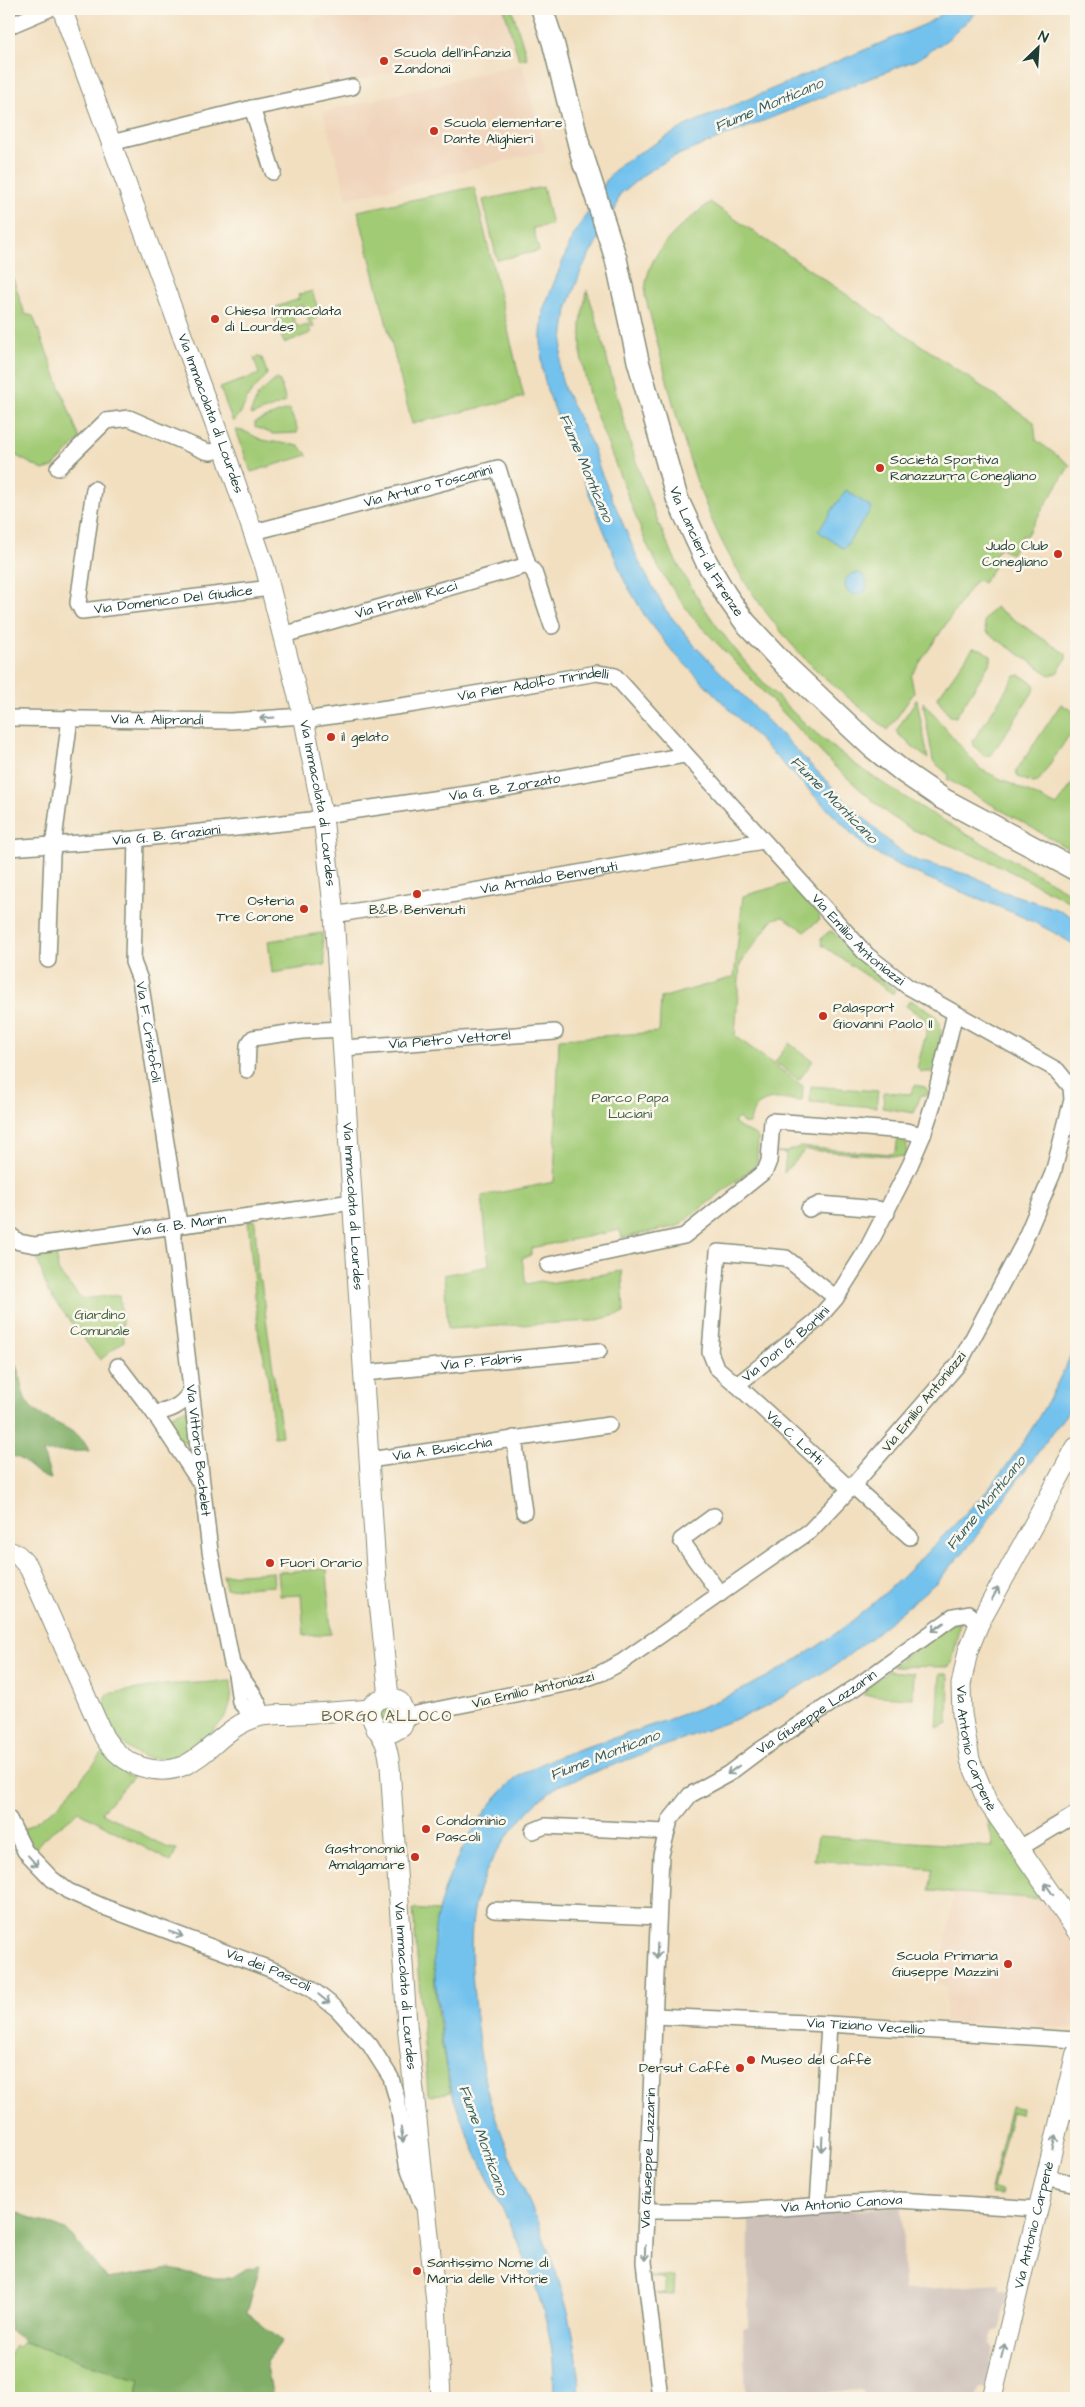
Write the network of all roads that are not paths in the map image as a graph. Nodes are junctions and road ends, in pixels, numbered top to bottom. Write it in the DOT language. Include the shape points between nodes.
graph roads {
  1 [pos="60,9"];
  2 [pos="542,9"];
  3 [pos="9,26"];
  4 [pos="352,87"];
  5 [pos="252,108"];
  6 [pos="112,143"];
  7 [pos="273,172"];
  8 [pos="224,449"];
  9 [pos="58,468"];
  10 [pos="94,489"];
  11 [pos="254,532"];
  12 [pos="528,565"];
  13 [pos="271,588"];
  14 [pos="552,626"];
  15 [pos="283,635"];
  16 [pos="9,718"];
  17 [pos="70,718"];
  18 [pos="304,718"];
  19 [pos="685,755"];
  20 [pos="322,817"];
  21 [pos="136,839"];
  22 [pos="763,841"];
  23 [pos="53,845"];
  24 [pos="9,848"];
  25 [pos="1066,859"];
  26 [pos="1076,871"];
  27 [pos="796,875"];
  28 [pos="334,915"];
  29 [pos="48,960"];
  30 [pos="955,1013"];
  31 [pos="343,1029"];
  32 [pos="555,1032"];
  33 [pos="344,1048"];
  34 [pos="247,1070"];
  35 [pos="922,1135"];
  36 [pos="354,1202"];
  37 [pos="809,1209"];
  38 [pos="887,1213"];
  39 [pos="176,1225"];
  40 [pos="9,1234"];
  41 [pos="548,1265"];
  42 [pos="836,1298"];
  43 [pos="599,1351"];
  44 [pos="118,1366"];
  45 [pos="364,1373"];
  46 [pos="737,1385"];
  47 [pos="190,1392"];
  48 [pos="154,1414"];
  49 [pos="609,1425"];
  50 [pos="514,1438"];
  51 [pos="1076,1447"];
  52 [pos="369,1460"];
  53 [pos="201,1485"];
  54 [pos="852,1488"];
  55 [pos="524,1512"];
  56 [pos="714,1516"];
  57 [pos="910,1538"];
  58 [pos="9,1551"];
  59 [pos="720,1594"];
  60 [pos="978,1624"];
  61 [pos="236,1673"];
  62 [pos="254,1695"];
  63 [pos="240,1702"];
  64 [pos="377,1710"];
  65 [pos="289,1715"];
  66 [pos="257,1717"];
  67 [pos="406,1719"];
  68 [pos="226,1733"];
  69 [pos="388,1755"];
  70 [pos="1076,1814"];
  71 [pos="9,1819"];
  72 [pos="533,1831"];
  73 [pos="665,1832"];
  74 [pos="1020,1848"];
  75 [pos="494,1910"];
  76 [pos="658,1917"];
  77 [pos="1073,1920"];
  78 [pos="655,2016"];
  79 [pos="829,2024"];
  80 [pos="1076,2040"];
  81 [pos="1076,2053"];
  82 [pos="1069,2111"];
  83 [pos="1046,2177"];
  84 [pos="1076,2184"];
  85 [pos="818,2206"];
  86 [pos="1038,2209"];
  87 [pos="646,2211"];
  88 [pos="428,2216"];
  89 [pos="441,2398"];
  90 [pos="660,2398"];
  91 [pos="992,2398"];
  1 -- 3 [label="street"];
  1 -- 6 [label="street, Via Immacolata di Lourdes"];
  2 -- 25 [label="main road, Via Lancieri di Firenze" via="677,498 706,561 746,622 872,747 926,789"];
  4 -- 5 [label="street"];
  5 -- 6 [label="street"];
  5 -- 7 [label="street"];
  6 -- 8 [label="street, Via Immacolata di Lourdes"];
  8 -- 9 [label="street" via="205,451 129,418 106,421"];
  8 -- 11 [label="street, Via Immacolata di Lourdes"];
  10 -- 13 [label="street, Via Domenico Del Giudice" via="78,603 82,611"];
  11 -- 12 [label="street, Via Arturo Toscanini" via="498,468"];
  11 -- 13 [label="street, Via Immacolata di Lourdes"];
  12 -- 14 [label="street, Via Arturo Toscanini" via="534,572"];
  12 -- 15 [label="street, Via Fratelli Ricci"];
  13 -- 15 [label="street, Via Immacolata di Lourdes"];
  15 -- 18 [label="street, Via Immacolata di Lourdes"];
  16 -- 17 [label="street, Via A. Aliprandi"];
  18 -- 17 [label="street, Via A. Aliprandi, one-way" via="231,721"];
  17 -- 23 [label="street"];
  18 -- 19 [label="street, Via Pier Adolfo Tirindelli" via="606,673 615,676"];
  18 -- 20 [label="street, Via Immacolata di Lourdes"];
  19 -- 20 [label="street, Via G. B. Zorzato" via="502,789"];
  19 -- 22 [label="street, Via Pier Adolfo Tirindelli"];
  20 -- 21 [label="street, Via G. B. Graziani"];
  20 -- 28 [label="street, Via Immacolata di Lourdes"];
  21 -- 23 [label="street, Via G. B. Graziani"];
  21 -- 39 [label="street, Via F. Cristofoli" via="132,962 140,980"];
  22 -- 27 [label="street, Via Pier Adolfo Tirindelli"];
  22 -- 28 [label="street, Via Arnaldo Benvenuti"];
  23 -- 24 [label="street, Via G. B. Graziani"];
  23 -- 29 [label="street"];
  25 -- 26 [label="main road, Via Lancieri di Firenze"];
  27 -- 30 [label="street, Via Emilio Antoniazzi" via="879,966"];
  28 -- 31 [label="street, Via Immacolata di Lourdes"];
  30 -- 35 [label="street, Via Don G. Borlini" via="934,1101"];
  30 -- 54 [label="street, Via Emilio Antoniazzi" via="1057,1070 1071,1087 1070,1109 1042,1201 971,1344 950,1375"];
  31 -- 33 [label="street, Via Immacolata di Lourdes"];
  31 -- 34 [label="street" via="253,1038 248,1045"];
  32 -- 33 [label="street, Via Pietro Vettorel"];
  33 -- 36 [label="street, Via Immacolata di Lourdes"];
  35 -- 38 [label="street, Via Don G. Borlini"];
  35 -- 41 [label="street" via="772,1121 769,1161 765,1171 684,1236"];
  36 -- 39 [label="street, Via G. B. Marin"];
  36 -- 45 [label="street, Via Immacolata di Lourdes"];
  37 -- 38 [label="street" via="820,1204 878,1209"];
  38 -- 42 [label="street, Via Don G. Borlini"];
  39 -- 40 [label="street, Via G. B. Marin" via="35,1245 19,1242"];
  39 -- 47 [label="street, Via Vittorio Bachelet"];
  42 -- 46 [label="street, Via Don G. Borlini" via="816,1321"];
  42 -- 46 [label="street, Via Don G. Borlini" via="786,1258 718,1252 710,1357 716,1367"];
  43 -- 45 [label="street, Via P. Fabris"];
  44 -- 48 [label="street"];
  45 -- 52 [label="street, Via Immacolata di Lourdes"];
  46 -- 54 [label="street, Via C. Lotti"];
  47 -- 48 [label="street" via="175,1408"];
  47 -- 53 [label="street, Via Vittorio Bachelet"];
  48 -- 53 [label="street"];
  49 -- 50 [label="street, Via A. Busicchia"];
  50 -- 52 [label="street, Via A. Busicchia"];
  50 -- 55 [label="street"];
  60 -- 51 [label="street, Via Antonio Carpenè, one-way"];
  52 -- 64 [label="street, Via Immacolata di Lourdes" via="381,1636"];
  53 -- 61 [label="street, Via Vittorio Bachelet" via="222,1616"];
  54 -- 57 [label="street, Via C. Lotti"];
  54 -- 59 [label="street, Via Emilio Antoniazzi" via="800,1539"];
  56 -- 59 [label="street" via="682,1540"];
  58 -- 68 [label="street" via="18,1555 28,1568 100,1730 121,1757 149,1769 172,1769 192,1763"];
  59 -- 67 [label="street, Via Emilio Antoniazzi" via="601,1673 579,1681"];
  60 -- 73 [label="street, Via Giuseppe Lazzarin, one-way" via="968,1614 953,1617 728,1774 690,1795 675,1812"];
  60 -- 74 [label="street, Via Antonio Carpenè" via="961,1685 966,1744 981,1790"];
  61 -- 62 [label="street, Via Vittorio Bachelet"];
  61 -- 63 [label="street, Via Vittorio Bachelet"];
  62 -- 65 [label="street" via="267,1706"];
  62 -- 66 [label="street, Via Vittorio Bachelet" via="259,1705"];
  63 -- 66 [label="street"];
  63 -- 68 [label="street" via="237,1716"];
  64 -- 65 [label="street"];
  64 -- 67 [label="street" via="400,1702"];
  64 -- 67 [label="street" via="387,1733"];
  64 -- 69 [label="street, Via Immacolata di Lourdes"];
  65 -- 66 [label="street"];
  66 -- 68 [label="street"];
  67 -- 69 [label="street, Via Immacolata di Lourdes"];
  69 -- 88 [label="street, Via Immacolata di Lourdes" via="407,2024"];
  70 -- 74 [label="street"];
  71 -- 88 [label="street, Via dei Pascoli, one-way" via="25,1851 68,1891 278,1972 310,1988 337,2009 370,2045 391,2078 407,2164"];
  72 -- 73 [label="street" via="545,1826"];
  73 -- 76 [label="street, Via Giuseppe Lazzarin"];
  77 -- 74 [label="street, Via Antonio Carpenè, one-way"];
  75 -- 76 [label="street"];
  76 -- 78 [label="street, Via Giuseppe Lazzarin, one-way"];
  78 -- 79 [label="street, Via Tiziano Vecellio"];
  78 -- 87 [label="street, Via Giuseppe Lazzarin"];
  79 -- 80 [label="street, Via Tiziano Vecellio"];
  79 -- 85 [label="street, one-way"];
  81 -- 82 [label="street, Via Antonio Carpenè"];
  83 -- 82 [label="street, Via Antonio Carpenè, one-way"];
  83 -- 84 [label="street"];
  83 -- 86 [label="street, Via Antonio Carpenè"];
  85 -- 86 [label="street, Via Antonio Canova" via="898,2200"];
  85 -- 87 [label="street, Via Antonio Canova" via="701,2213"];
  91 -- 86 [label="street, Via Antonio Carpenè, one-way"];
  87 -- 90 [label="street, Via Giuseppe Lazzarin, one-way" via="644,2262"];
  88 -- 89 [label="street, Via Immacolata di Lourdes"];
}
